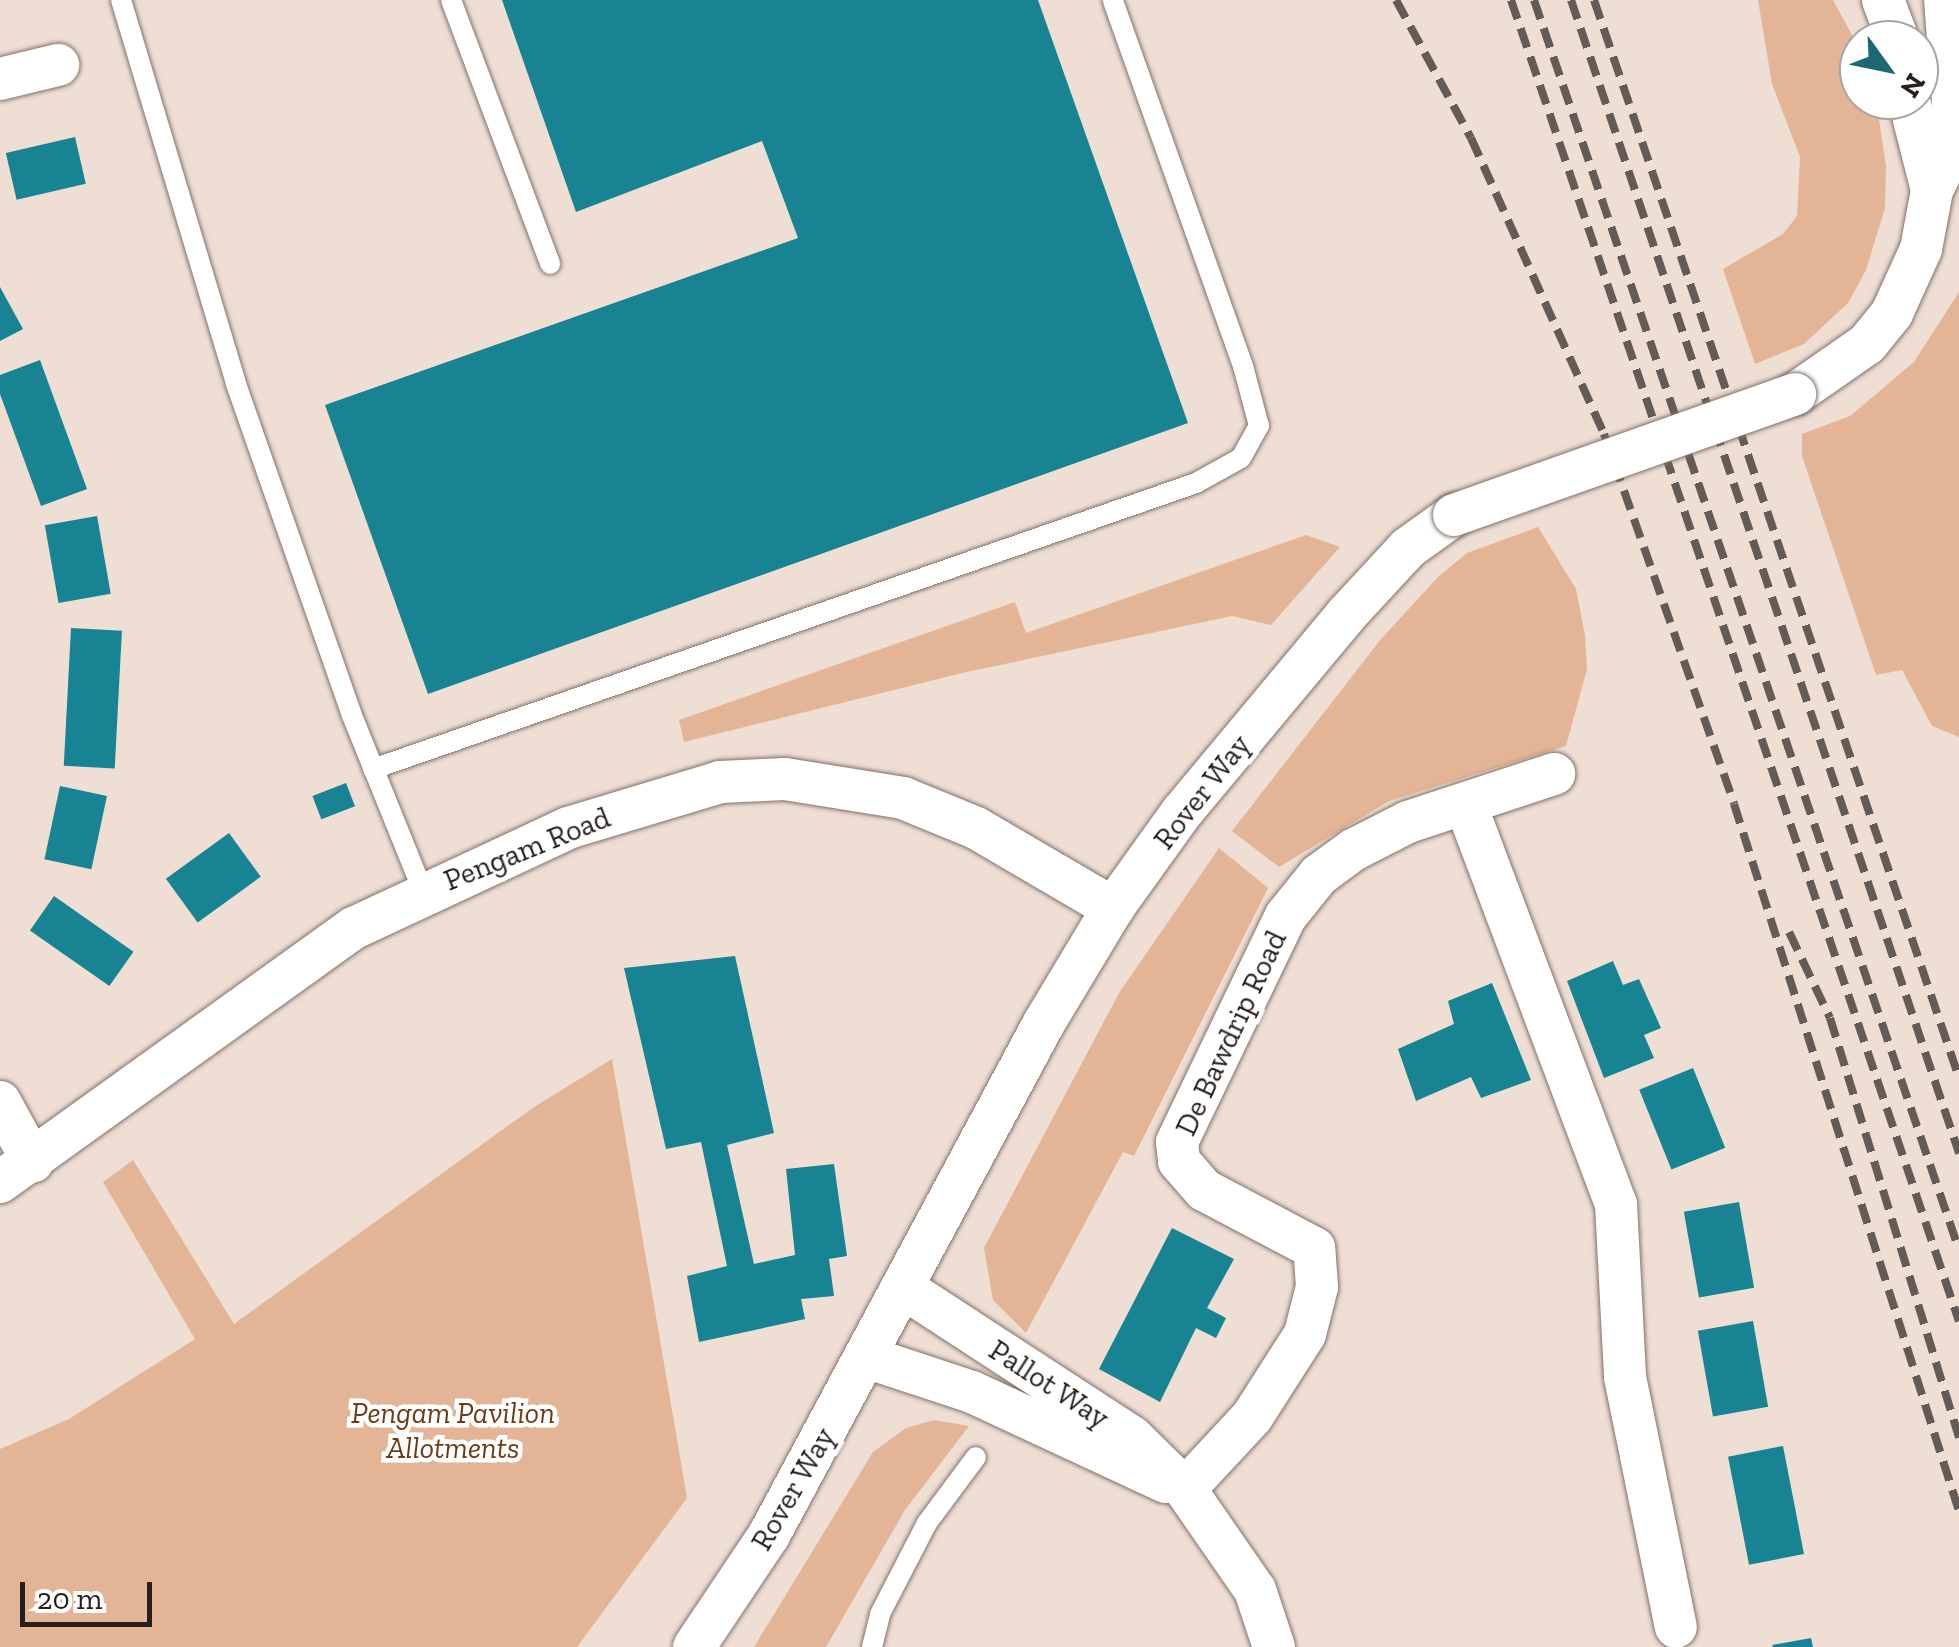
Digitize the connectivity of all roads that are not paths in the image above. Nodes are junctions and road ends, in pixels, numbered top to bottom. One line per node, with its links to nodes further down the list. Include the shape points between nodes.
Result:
1 (121, 0): 10 (lane, via 236,384)
2 (451, 0): 9 (lane)
3 (1113, 0): 10 (lane, via 1243,366 1259,426 1241,458 1196,483)
4 (1945, 0): 8 (street, Rover Way, via 1956,142)
5 (58, 65): 6 (street)
6 (0, 79)
7 (1914, 120): 8 (street, Rover Way)
8 (1932, 190): 14 (street, Rover Way, bridge, via 1922,248 1892,312 1846,362 1795,394 1454,515 1408,548 1182,812)
9 (550, 264)
10 (373, 769): 13 (lane)
11 (1554, 774): 12 (street, De Bawdrip Road)
12 (1467, 808): 20 (street, De Bawdrip Road, via 1408,822 1353,850 1296,900 1184,1119 1177,1142 1190,1178 1314,1248 1316,1287 1306,1334 1262,1400); 21 (street, via 1616,1204 1625,1377)
13 (423, 891): 14 (street, Pengam Road, via 641,804 720,782 784,779 903,798 976,828); 16 (street, Pengam Road, via 275,980)
14 (1113, 908): 17 (street, Rover Way, via 1044,1023)
15 (0, 1102): 16 (street)
16 (16, 1172)
17 (905, 1289): 18 (street, Rover Way); 20 (street, Pallot Way, via 1132,1437)
18 (868, 1358): 20 (street, Pallot Way, via 972,1392); 22 (street, Rover Way, via 769,1535)
19 (976, 1457): 23 (lane, via 927,1523 880,1614)
20 (1185, 1490): 24 (street, Pallot Way, via 1255,1590)
21 (1676, 1627)
22 (694, 1647)
23 (872, 1647)
24 (1274, 1647)

